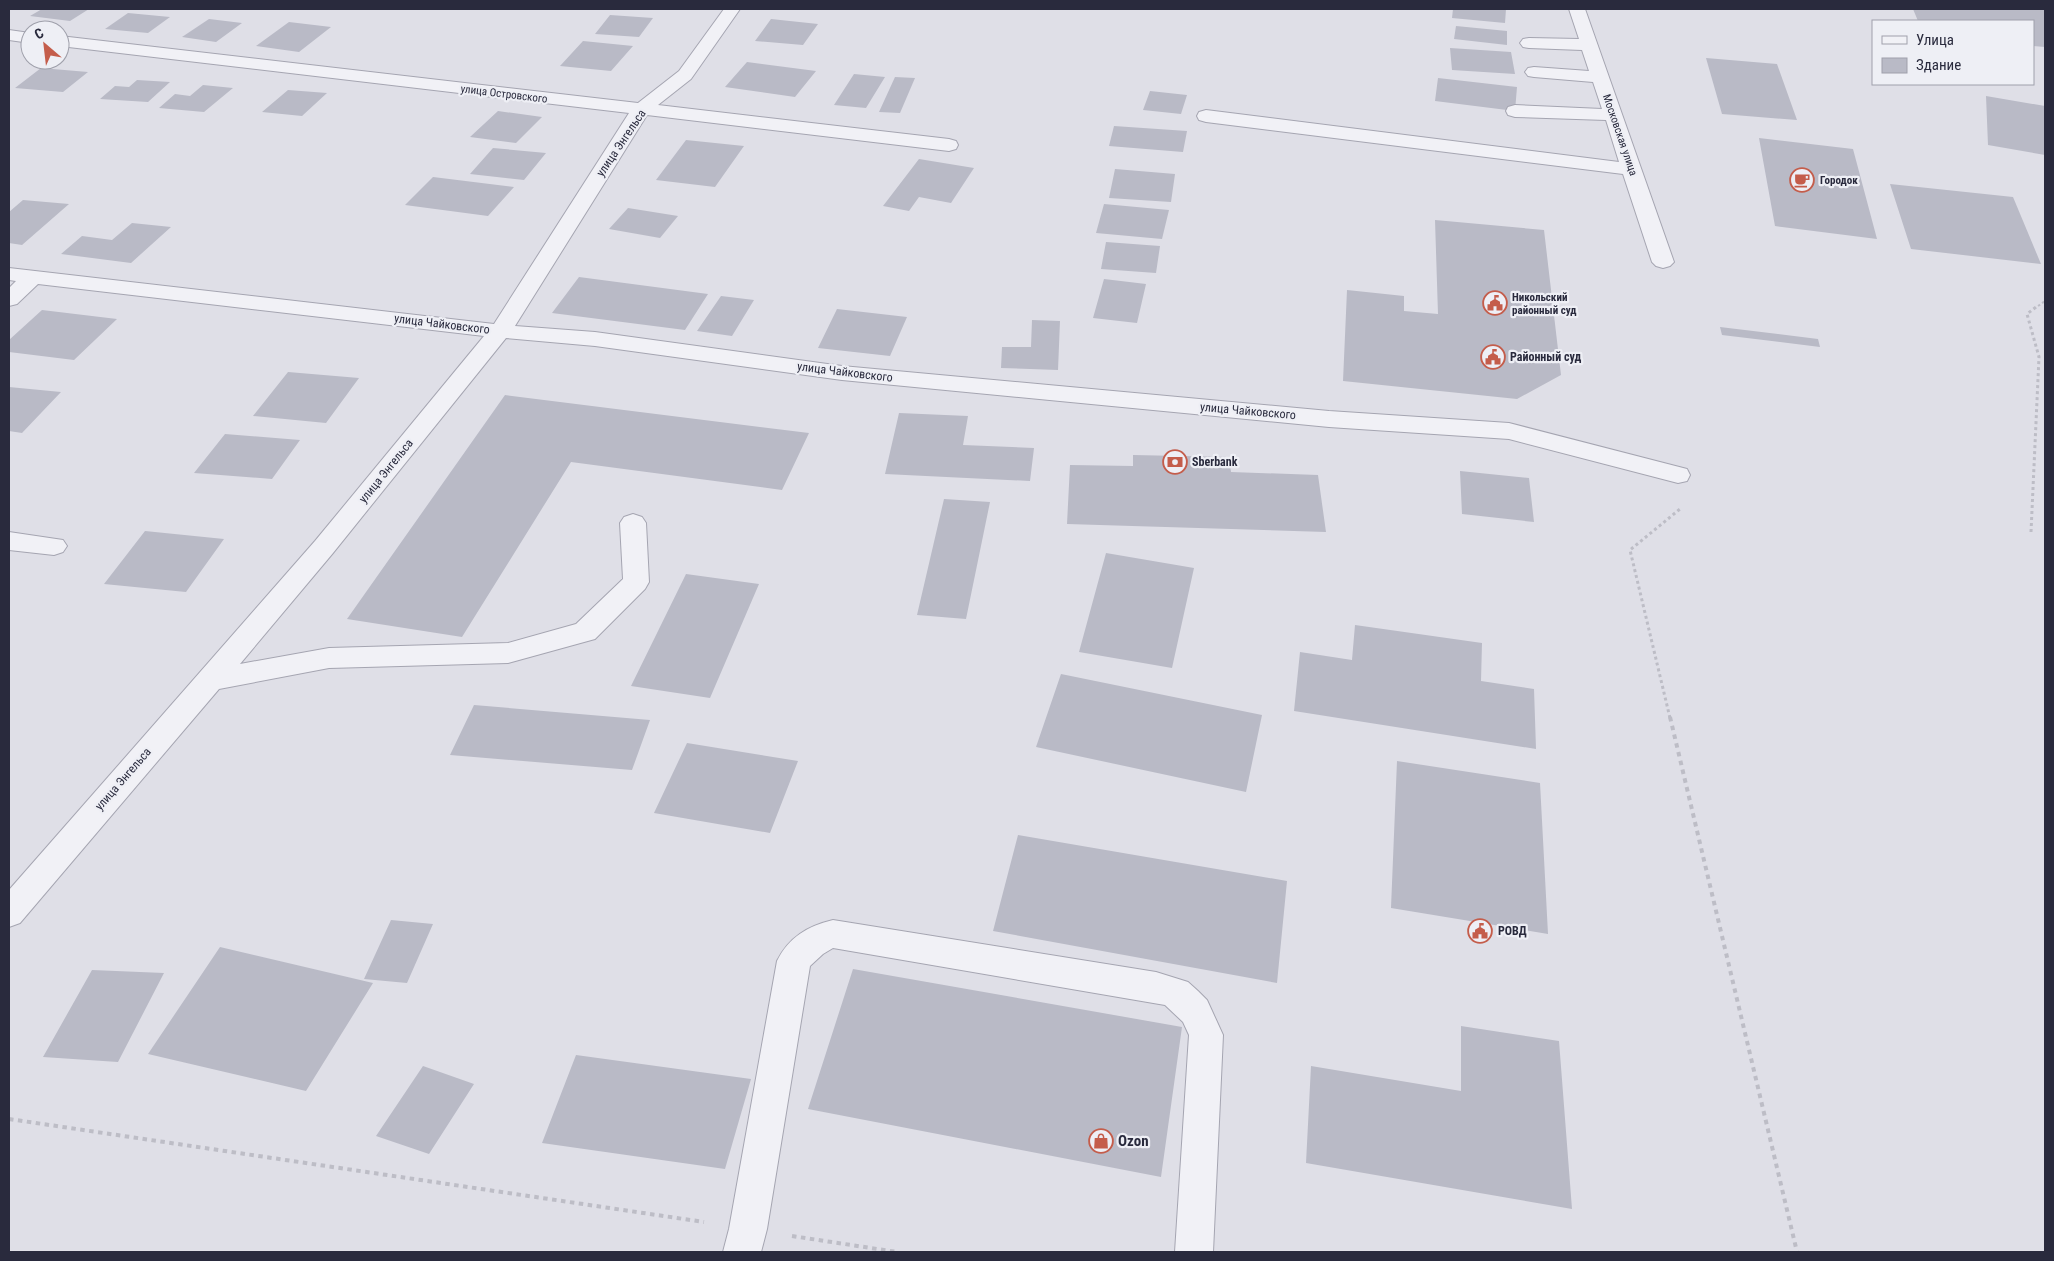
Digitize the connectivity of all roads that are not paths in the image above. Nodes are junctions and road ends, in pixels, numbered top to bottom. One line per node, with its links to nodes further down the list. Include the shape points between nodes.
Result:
1 (732, 9): 8 (street, улица Энгельса, via 684,75)
2 (1576, 9): 5 (street, Московская улица)
3 (70, 42): 8 (street, улица Островского)
4 (1529, 44): 5 (street)
5 (1589, 45): 7 (street, Московская улица)
6 (1534, 72): 7 (street)
7 (1600, 77): 10 (street, Московская улица)
8 (640, 110): 12 (street, улица Островского); 18 (street, улица Энгельса)
9 (1515, 110): 10 (street)
10 (1613, 115): 13 (street, Московская улица)
11 (1206, 116): 13 (street)
12 (949, 146)
13 (1631, 168): 14 (street, Московская улица)
14 (1663, 262)
15 (9, 274): 16 (street, улица Чайковского)
16 (34, 276): 17 (street); 18 (street, улица Чайковского)
17 (9, 299)
18 (500, 331): 19 (street, улица Чайковского, via 595,339 852,374 1329,419 1509,431); 23 (street, улица Энгельса, via 324,547)
19 (1678, 475)
20 (633, 523): 23 (street, via 636,582 585,632 508,653 329,658)
21 (9, 541): 22 (street)
22 (54, 546)
23 (208, 680): 24 (street, улица Энгельса)
24 (9, 913)
25 (745, 1240): 26 (street, via 794,961 809,943 833,934 1156,987 1176,993 1195,1012 1206,1035)
26 (1194, 1252)

